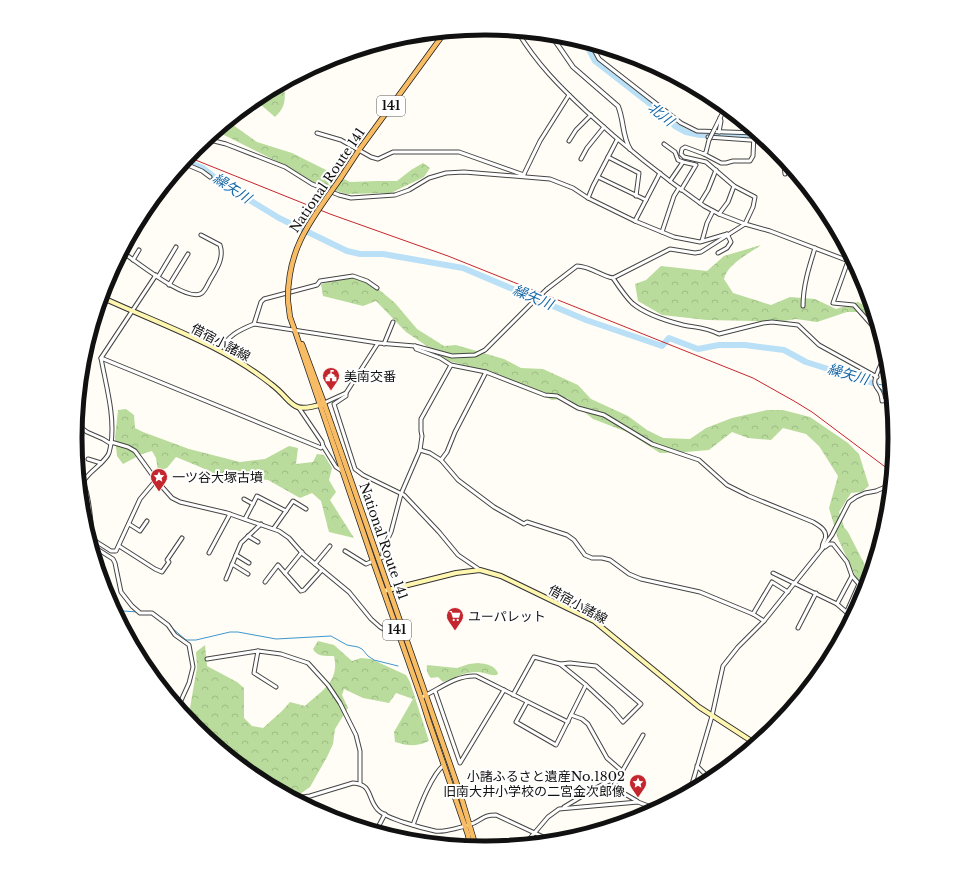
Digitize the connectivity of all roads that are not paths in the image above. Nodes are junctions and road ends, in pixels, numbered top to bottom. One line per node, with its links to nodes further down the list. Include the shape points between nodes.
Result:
1 (441, 37): 20 (highway, National Route 141 / 141)
2 (520, 37): 5 (street, via 528,50)
3 (556, 41): 19 (street, via 573,67 618,106)
4 (594, 50): 10 (street, via 599,59 682,123 696,131)
5 (569, 95): 7 (street); 30 (street, via 540,141)
6 (723, 113): 8 (street)
7 (590, 115): 9 (street); 17 (street)
8 (720, 118): 10 (street); 13 (street, bridge)
9 (604, 128): 14 (street); 22 (street)
10 (719, 132): 12 (street)
11 (317, 133): 20 (street, via 341,140)
12 (748, 133)
13 (709, 139): 15 (street); 21 (street)
14 (617, 140): 19 (street); 23 (street)
15 (754, 140): 21 (street, via 753,156 750,161 733,161 726,164)
16 (213, 141): 30 (street, via 285,167 312,184 351,198 395,195 429,178 446,173)
17 (569, 141)
18 (664, 144): 24 (street)
19 (630, 149): 28 (street)
20 (359, 150): 30 (street, via 378,159 393,152 459,152); 67 (highway, National Route 141 / 141, bridge, via 306,229 295,250 289,278 288,301)
21 (704, 154): 27 (street, via 685,147 681,154 706,162)
22 (581, 158)
23 (608, 158): 31 (street); 36 (street, via 639,173)
24 (683, 162): 33 (street); 35 (street, via 696,165)
25 (189, 165): 32 (street, via 202,170)
26 (784, 168): 29 (street)
27 (716, 170): 34 (street); 39 (street)
28 (660, 173): 33 (street); 38 (street)
29 (785, 174)
30 (523, 176): 37 (street, via 559,182)
31 (598, 177): 36 (street); 37 (street)
32 (210, 178)
33 (670, 181): 35 (street)
34 (734, 186): 41 (street, via 728,202); 43 (street, via 755,197)
35 (680, 189): 39 (street); 44 (street, via 674,196)
36 (636, 196): 38 (street)
37 (588, 198): 42 (street)
38 (646, 200): 42 (street)
39 (700, 203): 40 (street)
40 (713, 210): 41 (street); 47 (street)
41 (719, 214): 43 (street)
42 (635, 221): 44 (street)
43 (745, 224): 45 (street); 49 (street)
44 (662, 232): 47 (street, via 674,237)
45 (727, 234): 47 (street); 51 (street, via 731,242 728,248); 58 (street, via 701,252 670,249)
46 (200, 235): 59 (street, via 220,246 222,252 222,258 202,293 191,295)
47 (702, 241)
48 (176, 247): 57 (street)
49 (815, 248): 55 (street); 62 (street, via 807,272)
50 (139, 250): 54 (street)
51 (718, 253)
52 (188, 254): 59 (street)
53 (126, 255): 54 (street)
54 (133, 260): 57 (street)
55 (846, 260)
56 (847, 263): 66 (street, via 833,303 854,305)
57 (157, 276): 59 (street); 63 (street)
58 (613, 278): 70 (street, bridge, via 578,266 547,289 485,350 475,356 452,356); 76 (street, via 627,297 647,312 719,334 763,322 798,325 819,345)
59 (169, 285)
60 (377, 288): 65 (street, via 353,276 320,281 317,285 264,299)
61 (107, 300): 63 (main road, 借宿小諸線)
62 (803, 306)
63 (132, 311): 71 (main road, 借宿小諸線); 72 (street)
64 (393, 322): 69 (street)
65 (254, 324): 67 (street); 71 (street, via 231,335)
66 (871, 325)
67 (296, 333): 68 (street); 79 (highway, National Route 141 / 141, via 302,342)
68 (378, 343): 69 (street); 77 (street)
69 (384, 344): 70 (street)
70 (415, 346): 73 (street, via 416,349)
71 (220, 350): 80 (main road, 借宿小諸線, via 258,373)
72 (101, 358): 82 (street, via 113,420); 83 (street, via 278,431 321,448)
73 (451, 365): 75 (street); 84 (street, via 421,419)
74 (881, 365): 76 (street)
75 (486, 372): 86 (street); 112 (street, via 545,395 556,396 578,408 604,415 652,444 699,460 727,485 822,528 826,537)
76 (877, 377): 78 (street, via 874,381 875,386 881,392 882,401)
77 (346, 393): 79 (street); 94 (street, via 346,396 334,404 352,465 364,475)
78 (886, 400)
79 (322, 404): 80 (main road, via 305,409); 88 (highway, National Route 141 / 141); 118 (highway, National Route 141 / 141)
80 (299, 408): 83 (street)
81 (82, 429): 82 (street)
82 (111, 443): 87 (street, via 109,454); 91 (street, via 135,451)
83 (323, 446): 88 (street, via 336,467)
84 (420, 450): 86 (street); 94 (street)
85 (88, 459): 87 (street)
86 (441, 460): 137 (street, via 458,480 494,507 524,524 527,522 566,535 574,540 585,555 610,560 629,574 641,579 700,592)
87 (101, 463): 89 (street)
88 (342, 471): 119 (highway, National Route 141 / 141)
89 (86, 477): 90 (street)
90 (84, 480)
91 (156, 480): 99 (street, via 172,498 180,502); 103 (street, via 140,499)
92 (885, 487): 112 (street, via 865,492 849,502)
93 (85, 490): 100 (street)
94 (401, 494): 118 (street, via 391,532 383,549 383,557); 124 (street, via 458,555)
95 (244, 499): 96 (street)
96 (253, 504): 98 (street, via 257,496); 101 (street)
97 (306, 509): 98 (street, via 292,501)
98 (286, 511): 105 (street)
99 (230, 514): 101 (street); 116 (street)
100 (90, 516)
101 (245, 519): 104 (street)
102 (147, 521): 103 (street, via 140,531)
103 (129, 524): 110 (street)
104 (261, 524): 105 (street); 106 (street)
105 (274, 528): 115 (street)
106 (248, 536): 109 (street); 117 (street, via 241,543)
107 (182, 538): 110 (street, via 162,572)
108 (96, 541): 110 (street, via 111,551 116,551)
109 (258, 542)
110 (119, 546)
111 (330, 546): 122 (street)
112 (822, 549): 128 (street, via 833,544 847,562); 131 (street)
113 (98, 550): 150 (street, via 113,559 121,592 132,606 140,613 152,613 175,635 190,645 193,667)
114 (345, 551): 119 (street, via 366,564)
115 (302, 552): 122 (street); 127 (street)
116 (209, 553)
117 (236, 555): 120 (street); 121 (street)
118 (378, 559): 132 (highway, National Route 141 / 141)
119 (373, 561): 132 (highway, National Route 141 / 141)
120 (249, 563)
121 (232, 564): 126 (street); 129 (street)
122 (315, 564): 123 (street)
123 (322, 570): 127 (street, via 301,591); 140 (street, via 349,592 380,627 392,633)
124 (480, 570): 132 (main road, 借宿小諸線, via 456,573); 153 (main road, 借宿小諸線, via 501,576 594,621)
125 (773, 573): 131 (street)
126 (248, 574)
127 (285, 574): 130 (street, via 278,565)
128 (852, 576): 135 (street); 136 (street, via 859,584)
129 (226, 579)
130 (265, 582)
131 (794, 584): 133 (street); 134 (street)
132 (386, 590): 140 (highway, National Route 141 / 141); 149 (highway, National Route 141 / 141)
133 (788, 592): 137 (street, via 772,582); 138 (street)
134 (816, 593): 135 (street); 139 (street)
135 (837, 604): 136 (street)
136 (847, 611)
137 (753, 614): 138 (street)
138 (764, 621): 153 (street, via 738,646 723,666)
139 (798, 628)
140 (398, 632): 149 (highway, National Route 141 / 141)
141 (258, 651): 142 (street); 145 (street, via 254,673); 163 (street, via 281,654 308,663 328,685 356,735 360,751)
142 (207, 659)
143 (560, 664): 144 (street); 144 (street, via 596,666 641,704 623,722); 148 (street, via 534,657)
144 (586, 685): 152 (street)
145 (276, 687)
146 (504, 690): 147 (street, via 476,676 469,676 451,681); 147 (street, via 460,763); 148 (street)
147 (435, 691): 149 (street)
148 (513, 695): 151 (street)
149 (424, 696): 157 (highway, National Route 141 / 141); 169 (highway, National Route 141 / 141)
150 (180, 702)
151 (527, 702): 154 (street); 154 (street, via 516,722 556,745)
152 (571, 715): 154 (street); 159 (street, via 588,724 606,758)
153 (712, 716): 156 (main road, 借宿小諸線); 158 (street)
154 (568, 722)
155 (643, 734): 159 (street)
156 (751, 741)
157 (444, 765): 170 (street, via 439,768 424,797); 172 (highway, National Route 141 / 141)
158 (697, 766): 160 (street); 162 (street)
159 (622, 771): 161 (street)
160 (706, 775)
161 (619, 776): 165 (street, via 613,787); 167 (street)
162 (692, 783)
163 (360, 784): 164 (street, via 353,783); 168 (street, via 366,787 378,810)
164 (303, 797)
165 (638, 802): 166 (street); 167 (street)
166 (648, 806)
167 (563, 808): 173 (street, via 548,817)
168 (385, 814): 170 (street); 171 (street)
169 (470, 824): 172 (street); 173 (street, via 487,815 496,814); 177 (highway, National Route 141 / 141)
170 (413, 825): 172 (street, via 444,832)
171 (378, 826)
172 (464, 826): 176 (highway, National Route 141 / 141)
173 (535, 833): 174 (street); 175 (street)
174 (543, 837)
175 (530, 839)
176 (468, 840)
177 (474, 841)

